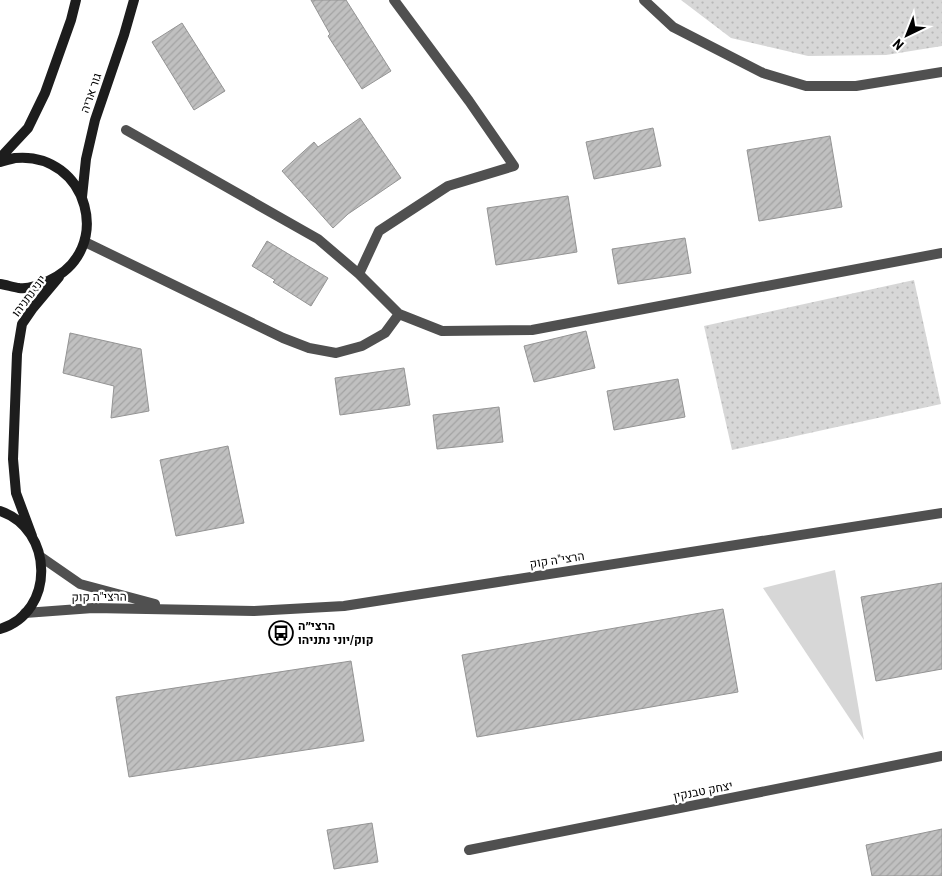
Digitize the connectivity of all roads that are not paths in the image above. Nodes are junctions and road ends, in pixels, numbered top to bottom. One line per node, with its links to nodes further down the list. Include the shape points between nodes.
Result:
1 (76, 0): 7 (main road, via 45,93 28,128)
2 (134, 0): 9 (main road, גור אריה, via 95,120 86,158)
3 (394, 0): 12 (street, via 514,166 448,186 379,231)
4 (644, 0): 5 (street, via 673,27 763,73 806,86 856,86)
5 (942, 72)
6 (126, 130): 12 (street, via 318,238)
7 (0, 158)
8 (0, 162): 9 (main road, via 14,158 34,159 54,166 71,179)
9 (82, 197): 10 (main road, via 86,211)
10 (85, 242): 13 (main road, יוני נתניהו, via 75,262); 15 (street, via 309,348 336,353 362,346 385,333)
11 (942, 253): 15 (street, via 532,330 442,331)
12 (359, 274): 15 (street)
13 (58, 277): 14 (main road, via 40,285 19,288); 18 (main road, יוני נתניהו, via 22,324 17,354 13,459 16,493)
14 (0, 284)
15 (399, 314)
16 (0, 511): 18 (main road, via 21,523)
17 (942, 513): 20 (street, הרצי"ה קוק, via 344,606)
18 (32, 536): 19 (main road, יוני נתניהו)
19 (41, 557): 20 (street, הרצי"ה קוק, via 80,584); 21 (main road, via 40,587)
20 (173, 609): 21 (street, הרצי"ה קוק, via 93,608)
21 (25, 613): 22 (main road)
22 (1, 629)
23 (942, 756): 24 (street, יצחק טבנקין)
24 (469, 850)

